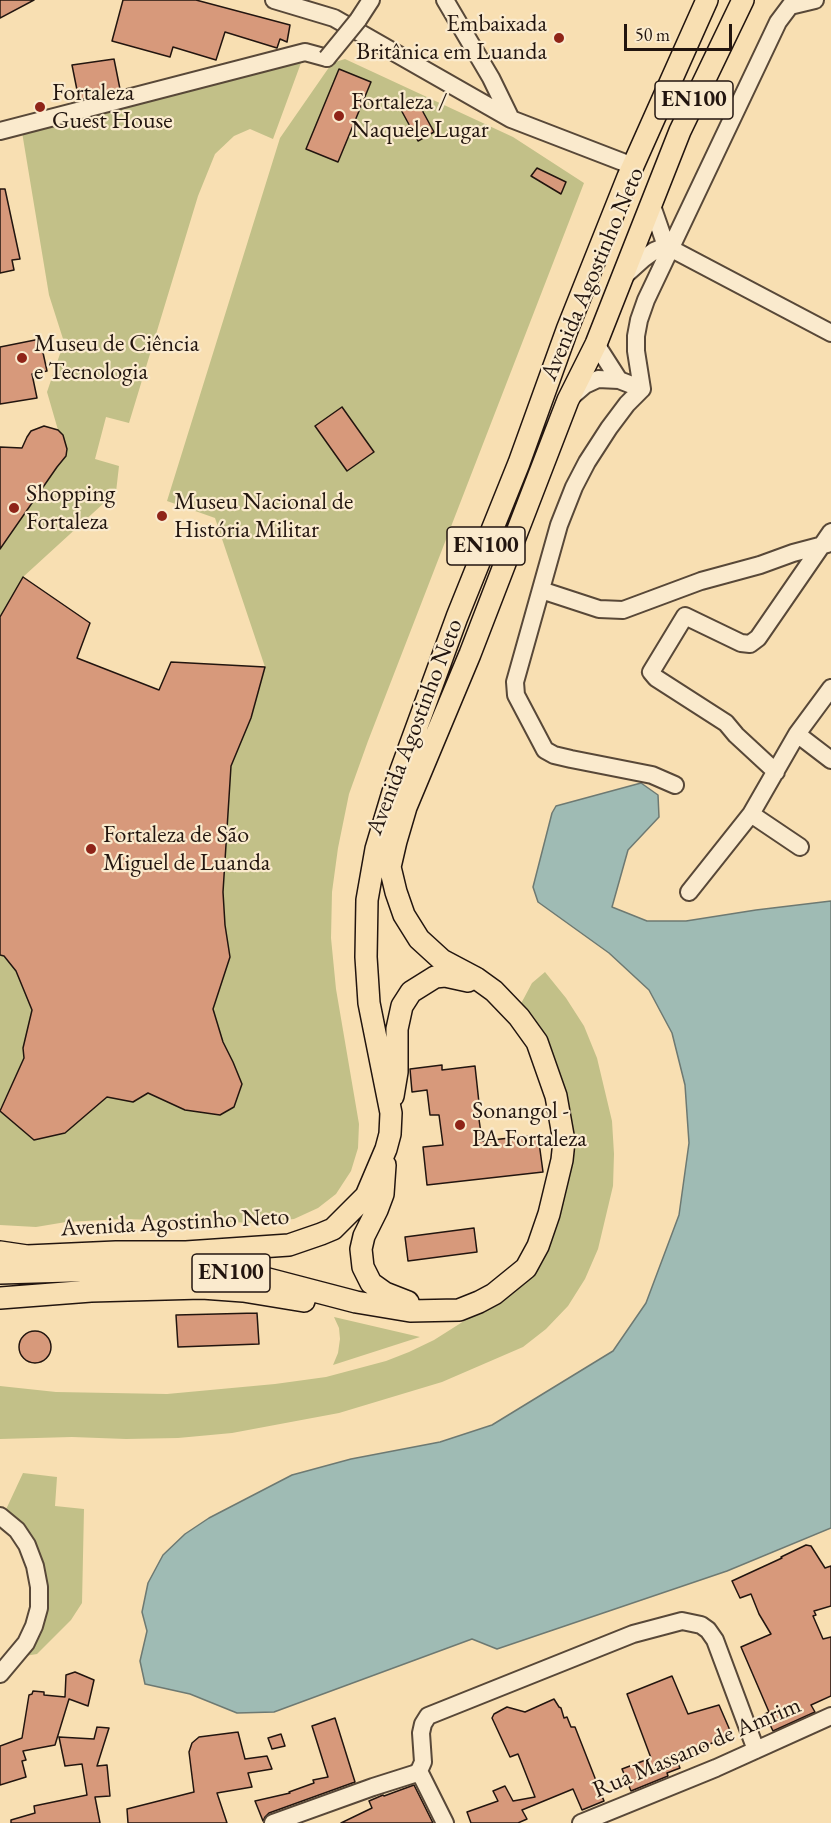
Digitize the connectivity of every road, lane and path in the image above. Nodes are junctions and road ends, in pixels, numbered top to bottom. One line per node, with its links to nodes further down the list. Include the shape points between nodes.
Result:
1 (274, 0): 7 (street, via 344,23)
2 (371, 0): 8 (street, bridge, via 327,58 305,52)
3 (445, 0): 7 (street)
4 (707, 0): 9 (main road, Avenida Agostinho Neto / EN100)
5 (742, 0): 10 (main road, Avenida Agostinho Neto / EN100)
6 (815, 0): 11 (street, via 790,6 778,22)
7 (511, 119): 9 (street)
8 (0, 131)
9 (633, 166): 31 (main road, Avenida Agostinho Neto / EN100, via 457,617 376,849 367,900 366,965 371,1014)
10 (651, 203): 11 (street); 12 (main road, Avenida Agostinho Neto / EN100)
11 (668, 248): 12 (street, via 654,251); 13 (street); 16 (street, via 639,320 636,351)
12 (621, 280): 14 (main road, Avenida Agostinho Neto / EN100)
13 (831, 333)
14 (596, 344): 15 (street); 17 (main road, Avenida Agostinho Neto / EN100)
15 (619, 380): 16 (street); 17 (street, via 598,379)
16 (642, 389): 19 (street, via 609,428 578,479)
17 (568, 400): 30 (main road, Avenida Agostinho Neto / EN100, via 406,807 390,867 404,915 419,939 442,960)
18 (828, 540): 20 (street); 21 (street, via 750,644)
19 (541, 590): 20 (street, via 599,609 623,610); 26 (street, via 515,682 516,695 545,750 652,775)
20 (674, 591): 21 (street)
21 (685, 616): 25 (street, via 651,672 726,723)
22 (831, 688): 23 (street)
23 (797, 734): 24 (street); 25 (street)
24 (831, 760)
25 (776, 772): 27 (street)
26 (675, 785)
27 (751, 814): 28 (street); 29 (street)
28 (800, 848)
29 (689, 892)
30 (494, 991): 31 (main road, via 442,976 411,992 402,1006 397,1029 397,1072); 38 (main road, Avenida Agostinho Neto / EN100, via 537,1042 556,1096 564,1141 562,1160 545,1228 526,1268 494,1294)
31 (391, 1113): 32 (main road, Avenida Agostinho Neto / EN100)
32 (386, 1149): 34 (main road, Avenida Agostinho Neto / EN100, via 366,1196 357,1206 333,1229 300,1242 196,1251); 38 (main road, via 383,1194 364,1236 363,1267 371,1283 395,1298)
33 (0, 1252): 34 (main road, Avenida Agostinho Neto / EN100)
34 (27, 1256): 35 (main road)
35 (0, 1257)
36 (0, 1273): 38 (main road, Avenida Agostinho Neto / EN100, via 213,1270 410,1311)
37 (0, 1298): 38 (main road, via 202,1288 408,1317 435,1317)
38 (459, 1310)
39 (0, 1516): 40 (street, via 27,1545 39,1587 34,1626 26,1643)
40 (7, 1661): 41 (street)
41 (0, 1674)
42 (831, 1716): 43 (street, Rua Massano de Amrim)
43 (756, 1750): 44 (street, via 715,1640 701,1625 682,1621 633,1634 428,1716 421,1733 423,1762); 47 (street, Rua Massano de Amrim)
44 (419, 1771): 45 (street); 46 (street)
45 (273, 1823)
46 (445, 1823)
47 (581, 1823)

